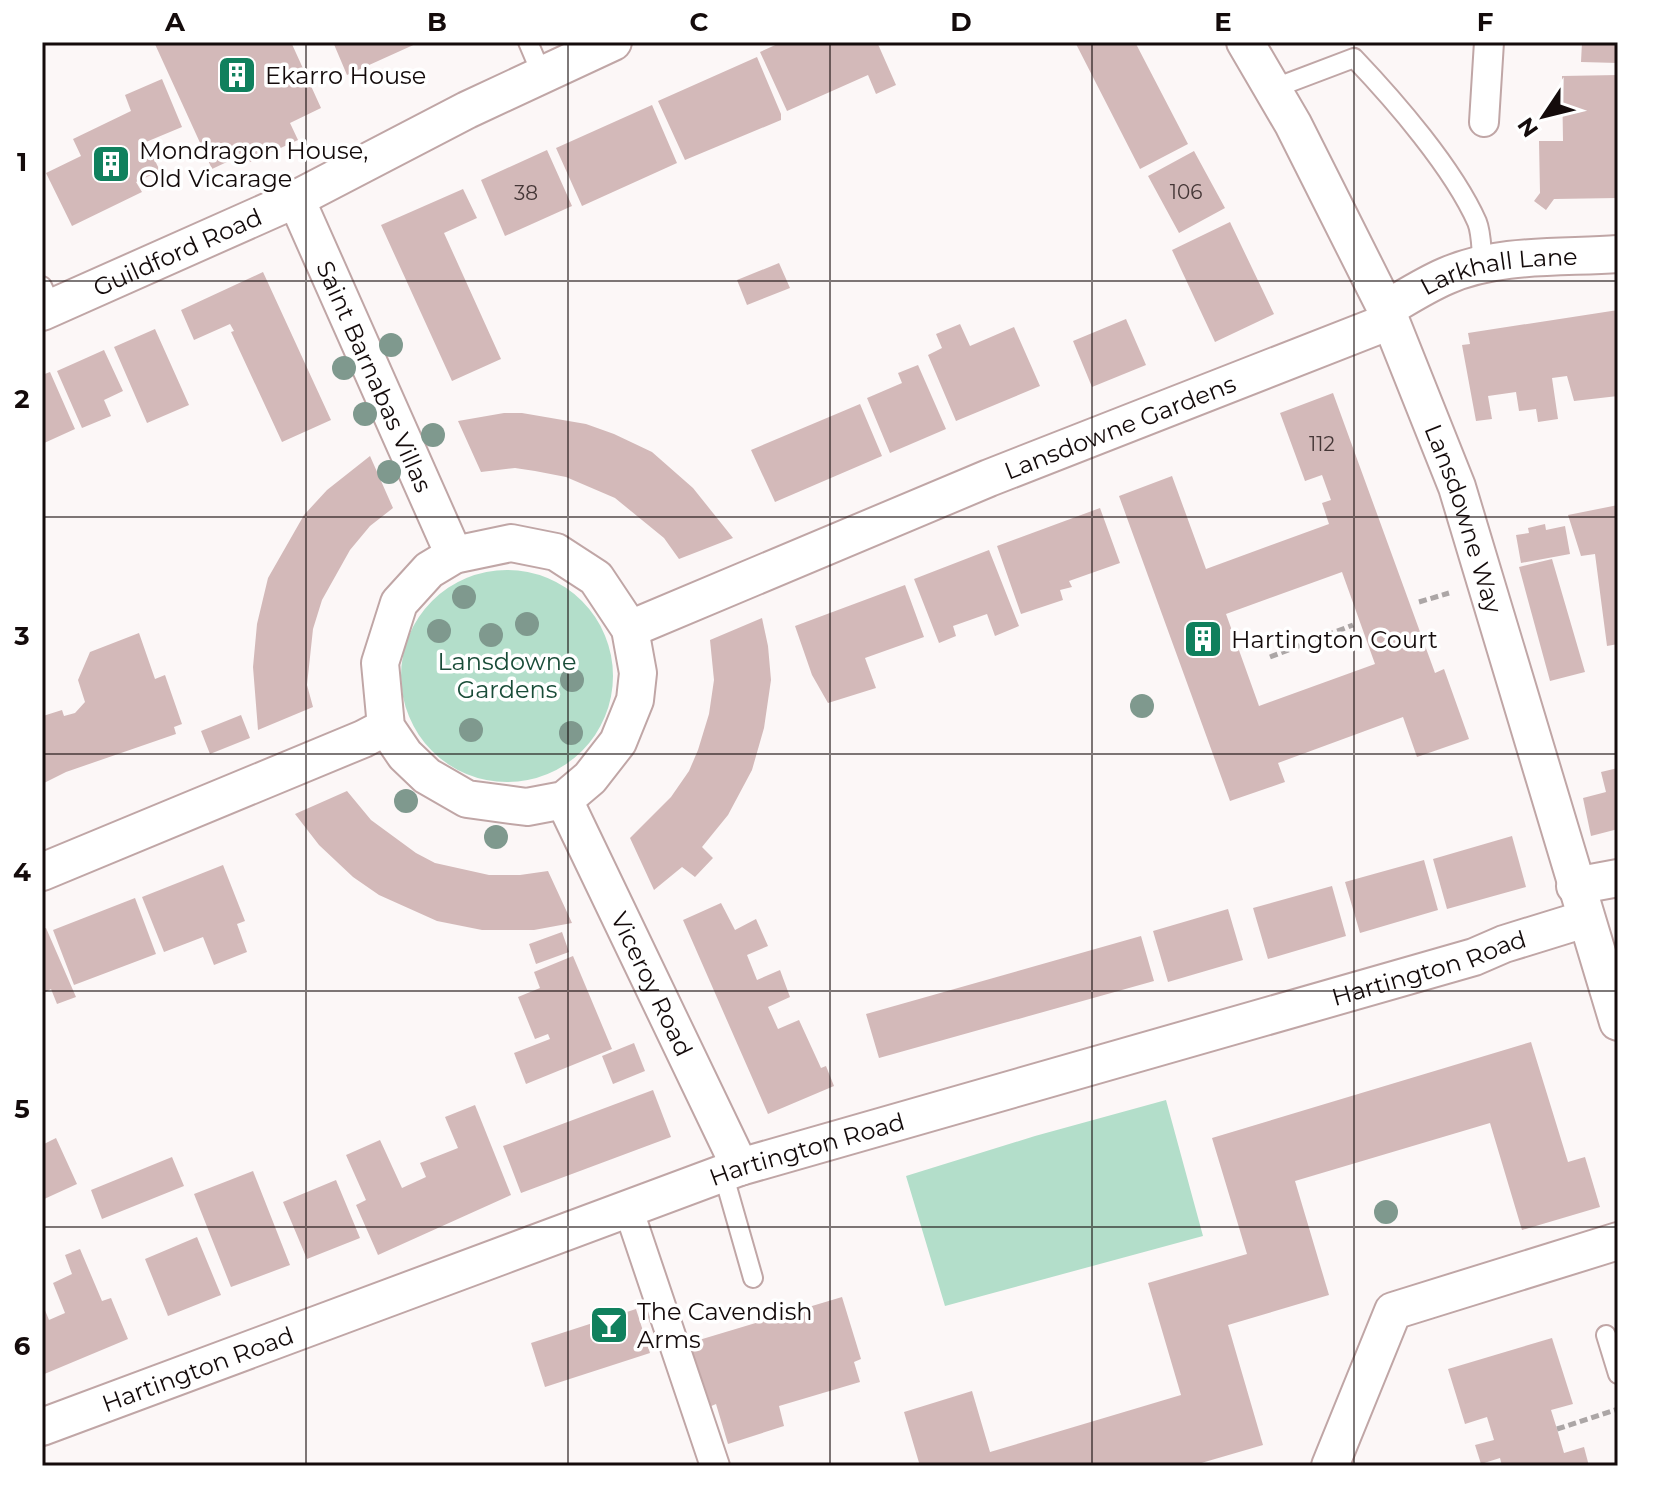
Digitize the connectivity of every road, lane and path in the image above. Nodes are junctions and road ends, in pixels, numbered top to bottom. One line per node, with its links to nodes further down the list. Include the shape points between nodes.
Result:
1 (528, 42): 5 (lane)
2 (1245, 42): 6 (street, Lansdowne Way)
3 (1489, 42): 7 (street)
4 (610, 43): 5 (street, Guildford Road)
5 (542, 75): 8 (street, Guildford Road)
6 (1272, 89): 10 (lane, via 1354,58 1392,98 1451,179 1479,225); 12 (street, Lansdowne Way)
7 (1484, 122)
8 (296, 199): 11 (street, Guildford Road); 13 (street, Saint Barnabas Villas)
9 (1618, 254): 10 (street, Larkhall Lane)
10 (1483, 265): 12 (street, Larkhall Lane, via 1447,275)
11 (45, 302)
12 (1388, 315): 17 (street, Lansdowne Gardens, via 1306,354 974,484); 23 (street, Lansdowne Way, via 1457,487)
13 (454, 555): 17 (street, via 511,543 556,552 596,578); 19 (street, via 429,570 399,603 380,663)
14 (1450, 592): 15 (path)
15 (1419, 602)
16 (1353, 625): 18 (path)
17 (630, 629): 20 (street, via 638,673 635,700 618,742 590,778)
18 (1270, 657)
19 (386, 727): 20 (street, via 427,776 467,799 527,807); 21 (street)
20 (564, 800): 25 (street, Viceroy Road)
21 (42, 872)
22 (1618, 878): 23 (street, Hartington Road)
23 (1580, 902): 24 (street, Lansdowne Way); 25 (street, Hartington Road, via 1474,957)
24 (1618, 1022)
25 (732, 1170): 26 (street, Hartington Road); 28 (lane)
26 (628, 1208): 32 (street, Hartington Road); 34 (street)
27 (1618, 1241): 35 (street, via 1393,1311)
28 (753, 1278)
29 (1606, 1335): 30 (lane)
30 (1618, 1374)
31 (1618, 1409): 33 (path)
32 (42, 1427)
33 (1557, 1429)
34 (715, 1466)
35 (1330, 1466)

